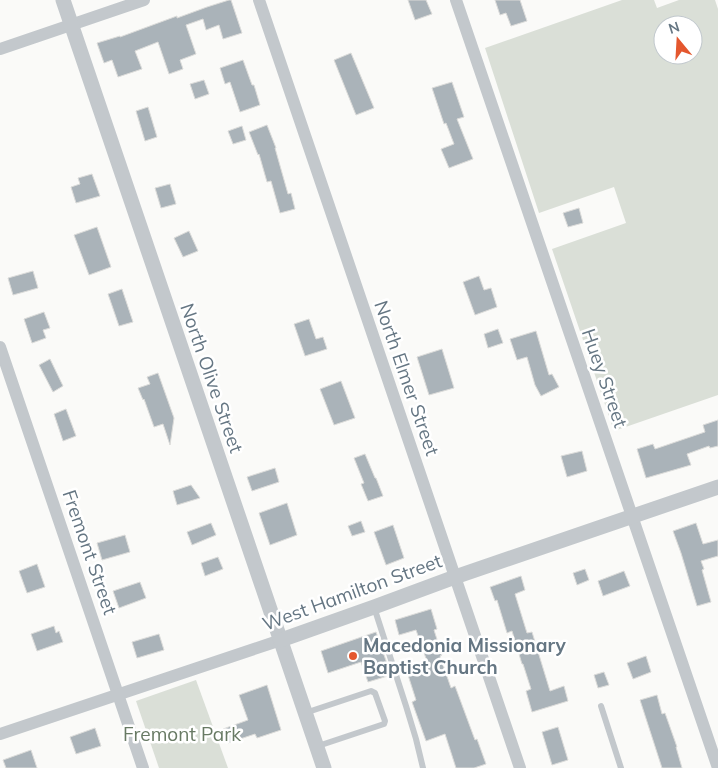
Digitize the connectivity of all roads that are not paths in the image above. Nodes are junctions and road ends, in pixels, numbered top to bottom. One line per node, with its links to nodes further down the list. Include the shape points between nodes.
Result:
1 (63, 0): 5 (street, North Olive Street)
2 (144, 0): 5 (street)
3 (259, 0): 10 (street, North Elmer Street)
4 (456, 0): 9 (street, Huey Street)
5 (72, 24): 6 (street); 12 (street, North Olive Street)
6 (0, 49)
7 (0, 348): 13 (street, Fremont Street)
8 (718, 488): 9 (street, West Hamilton Street)
9 (632, 516): 10 (street, West Hamilton Street); 23 (street, Huey Street)
10 (454, 577): 11 (street, West Hamilton Street); 21 (street, North Elmer Street)
11 (374, 607): 12 (street, West Hamilton Street); 20 (lane)
12 (281, 640): 13 (street, West Hamilton Street); 15 (street, North Olive Street)
13 (118, 694): 16 (street, West Hamilton Street); 18 (street, Fremont Street)
14 (601, 706): 22 (lane)
15 (305, 713): 17 (street, North Olive Street); 17 (lane, via 375,692 384,724)
16 (0, 734)
17 (317, 747): 19 (street, North Olive Street)
18 (144, 768)
19 (324, 768)
20 (423, 768)
21 (520, 768)
22 (622, 768)
23 (718, 768)

